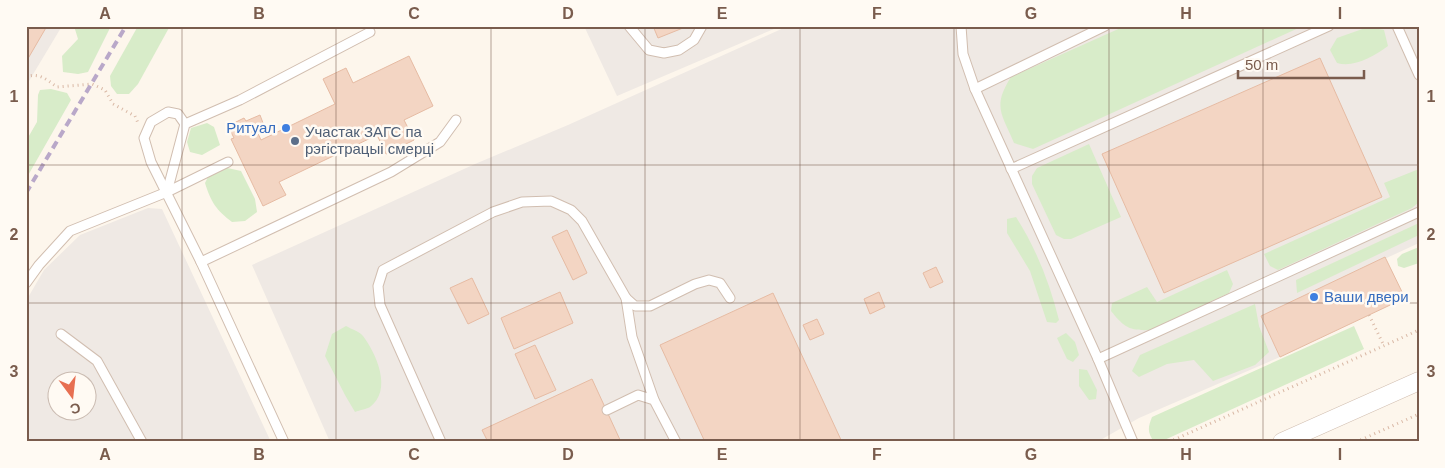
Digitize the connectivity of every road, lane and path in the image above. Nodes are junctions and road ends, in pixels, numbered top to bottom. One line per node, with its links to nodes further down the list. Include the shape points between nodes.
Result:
1 (629, 26): 2 (lane, via 649,50 664,53 679,50 694,40)
2 (702, 26)
3 (961, 26): 10 (lane, via 963,54)
4 (1105, 26): 10 (lane)
5 (1329, 26): 15 (lane)
6 (1398, 26): 8 (lane)
7 (370, 32): 12 (lane, via 240,100)
8 (1419, 75)
9 (26, 77): 13 (path, via 41,76 57,87 92,84 105,90 113,104 135,116)
10 (975, 89): 15 (lane)
11 (456, 120): 18 (lane, via 440,142 391,172)
12 (185, 124): 13 (lane, via 178,114 168,112 151,122); 16 (lane)
13 (144, 138): 16 (lane, via 151,162)
14 (228, 162): 16 (lane)
15 (1011, 169): 26 (lane)
16 (167, 192): 18 (lane); 19 (lane, via 70,231)
17 (1419, 212): 26 (lane)
18 (201, 262): 32 (lane)
19 (26, 283)
20 (626, 298): 21 (lane, via 635,306 650,306 709,280 720,283); 28 (lane, via 632,336); 33 (lane, via 582,221 571,210 551,201 522,202 493,212 383,270 378,286 380,305)
21 (730, 298)
22 (1369, 315): 25 (path)
23 (1419, 330): 25 (path)
24 (60, 334): 31 (lane, via 97,361)
25 (1384, 346): 36 (path)
26 (1098, 360): 35 (lane)
27 (1419, 381): 37 (street)
28 (654, 400): 29 (lane, via 638,395); 34 (lane)
29 (607, 410)
30 (1419, 414): 38 (path)
31 (142, 442)
32 (284, 442)
33 (441, 442)
34 (676, 442)
35 (1133, 442)
36 (1169, 442)
37 (1282, 442)
38 (1356, 442)

